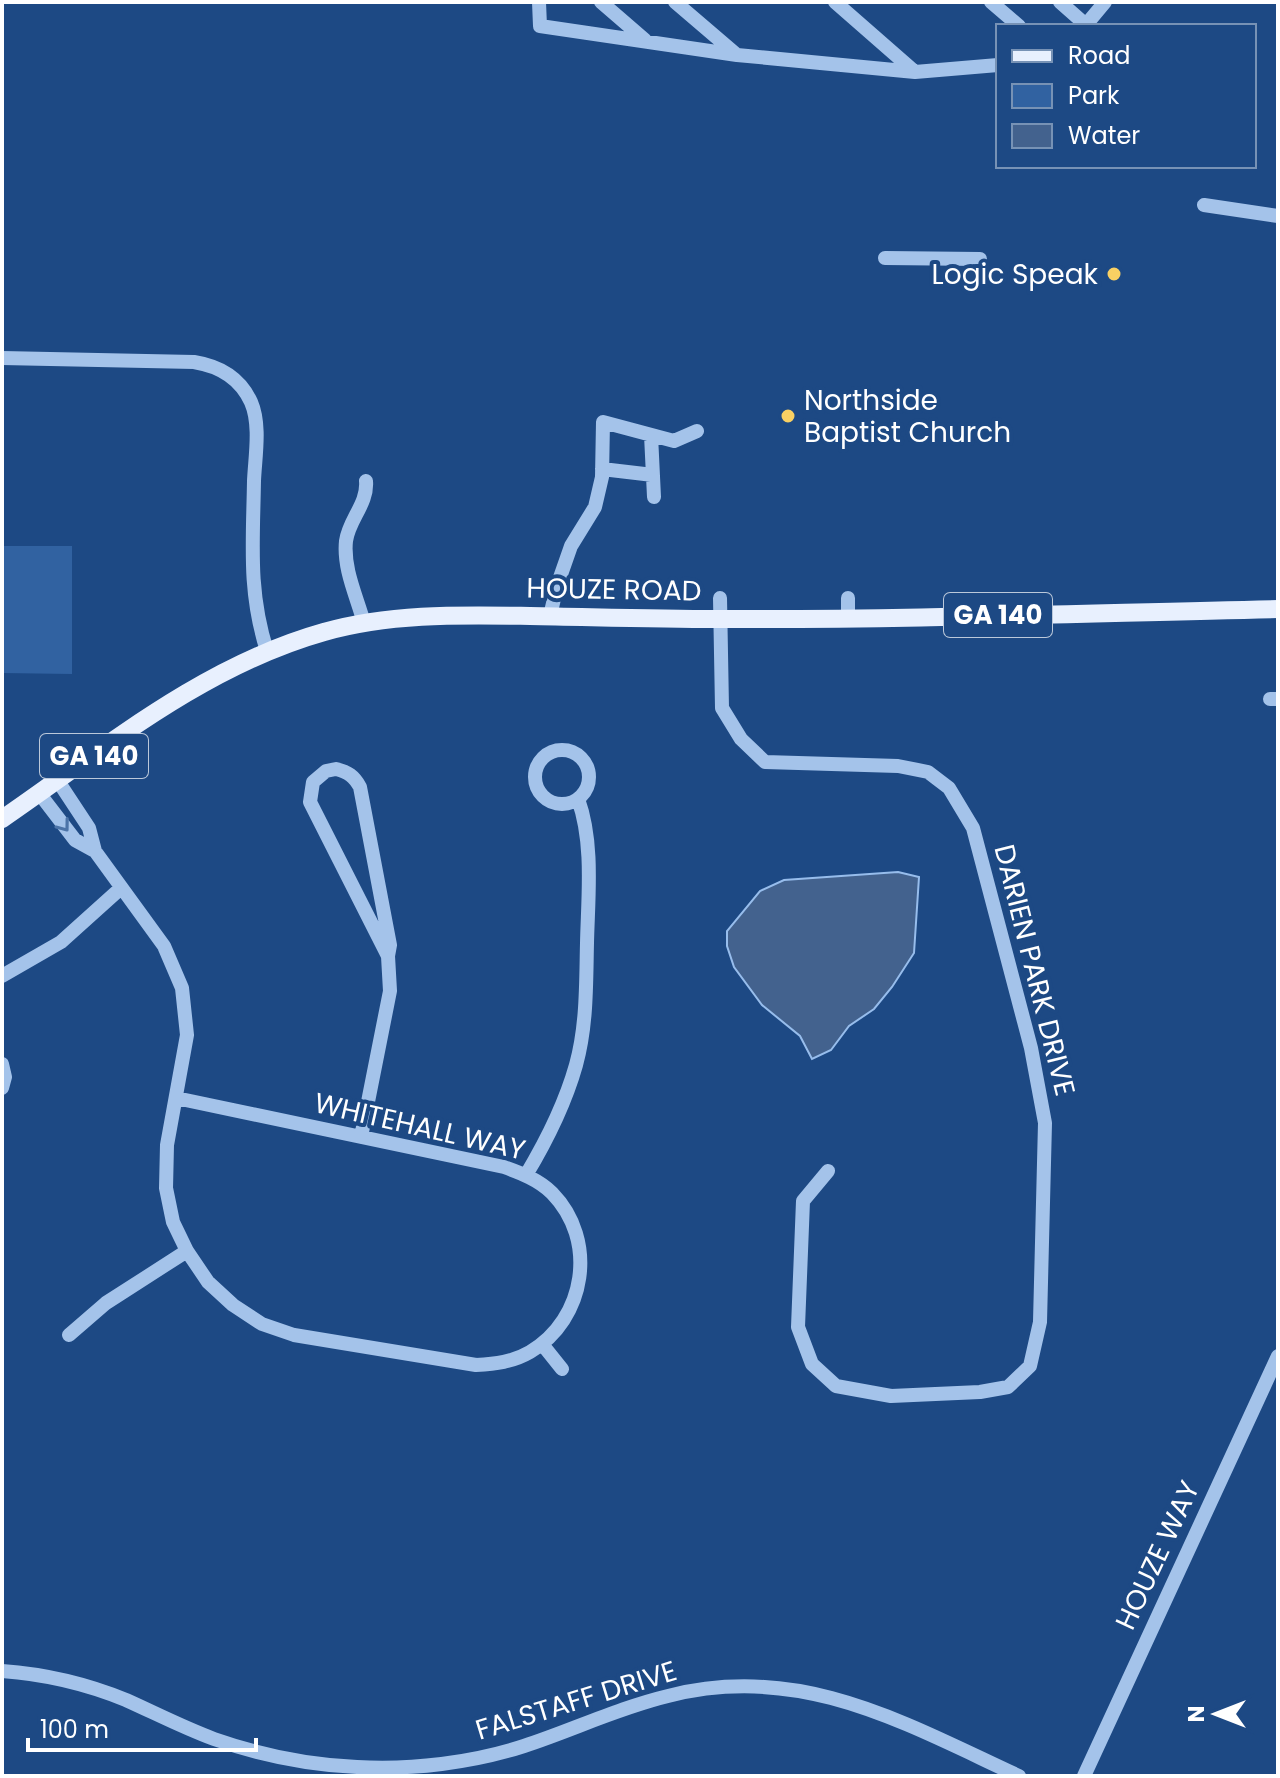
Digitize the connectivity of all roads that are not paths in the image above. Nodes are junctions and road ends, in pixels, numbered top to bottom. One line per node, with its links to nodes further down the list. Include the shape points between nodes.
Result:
1 (539, 2): 11 (street, via 540,26)
2 (601, 2): 11 (street)
3 (675, 2): 12 (street)
4 (835, 2): 14 (street)
5 (991, 2): 8 (street)
6 (1060, 2): 9 (street)
7 (1105, 2): 10 (street)
8 (1017, 24)
9 (1085, 24)
10 (1087, 24)
11 (645, 40): 12 (street)
12 (737, 55): 14 (street)
13 (996, 65): 14 (street)
14 (915, 72)
15 (1204, 205): 16 (street)
16 (1278, 216)
17 (885, 258): 18 (street)
18 (980, 259)
19 (2, 358): 33 (street, via 194,362 234,378 255,418 252,585)
20 (697, 431): 21 (street, via 674,441)
21 (651, 435): 22 (street, via 603,422); 23 (street)
22 (602, 469): 23 (street); 29 (street, via 595,507 571,546)
23 (653, 475): 25 (street)
24 (366, 481): 32 (street, via 346,543 349,577)
25 (654, 497)
26 (720, 598): 31 (street, DARIEN PARK DRIVE)
27 (848, 598): 30 (street)
28 (1278, 609): 30 (main road, HOUZE ROAD / GA 140)
29 (550, 616): 31 (main road, HOUZE ROAD / GA 140); 32 (main road, HOUZE ROAD / GA 140, via 445,615)
30 (848, 618): 31 (main road, HOUZE ROAD / GA 140)
31 (718, 619): 46 (street, DARIEN PARK DRIVE, via 722,708 741,739 765,762 898,766 928,772 949,788 973,828 1031,1048 1045,1123 1040,1322 1030,1366 1008,1387 891,1396 836,1386 812,1364 798,1327 803,1201)
32 (364, 623): 33 (main road, HOUZE ROAD / GA 140)
33 (267, 651): 34 (main road, HOUZE ROAD / GA 140, via 185,694)
34 (58, 781): 35 (main road, HOUZE ROAD / GA 140); 38 (street, via 89,828)
35 (39, 793): 37 (main road, HOUZE ROAD / GA 140); 38 (street, one-way to 38, via 75,840)
36 (578, 799): 47 (street, via 585,818 588,886 585,1017 577,1063 552,1130)
37 (2, 819)
38 (95, 851): 39 (street, WHITEHALL WAY)
39 (121, 888): 41 (street, via 61,942); 44 (street, WHITEHALL WAY, via 164,946 182,988 187,1035)
40 (388, 956): 40 (street, via 360,787 346,771 326,771 313,782 310,802); 45 (street, via 390,991)
41 (2, 976)
42 (2, 1064): 43 (street)
43 (2, 1088)
44 (176, 1098): 45 (street, WHITEHALL WAY); 48 (street, WHITEHALL WAY, via 166,1188 173,1222)
45 (361, 1137): 47 (street, WHITEHALL WAY)
46 (828, 1171)
47 (526, 1175): 50 (street, WHITEHALL WAY, via 566,1210 581,1258 572,1305)
48 (187, 1251): 49 (street, via 106,1303); 50 (street, WHITEHALL WAY, via 208,1282 233,1305 262,1324 294,1335 476,1365 511,1360)
49 (69, 1335)
50 (542, 1344): 52 (street)
51 (1278, 1356): 56 (street, HOUZE WAY)
52 (562, 1369)
53 (2, 1671): 54 (street, FALSTAFF DRIVE, via 77,1683 212,1738 283,1758)
54 (436, 1770): 55 (street, FALSTAFF DRIVE, via 671,1695 767,1686 821,1693 873,1709)
55 (1019, 1776)
56 (1084, 1776)

